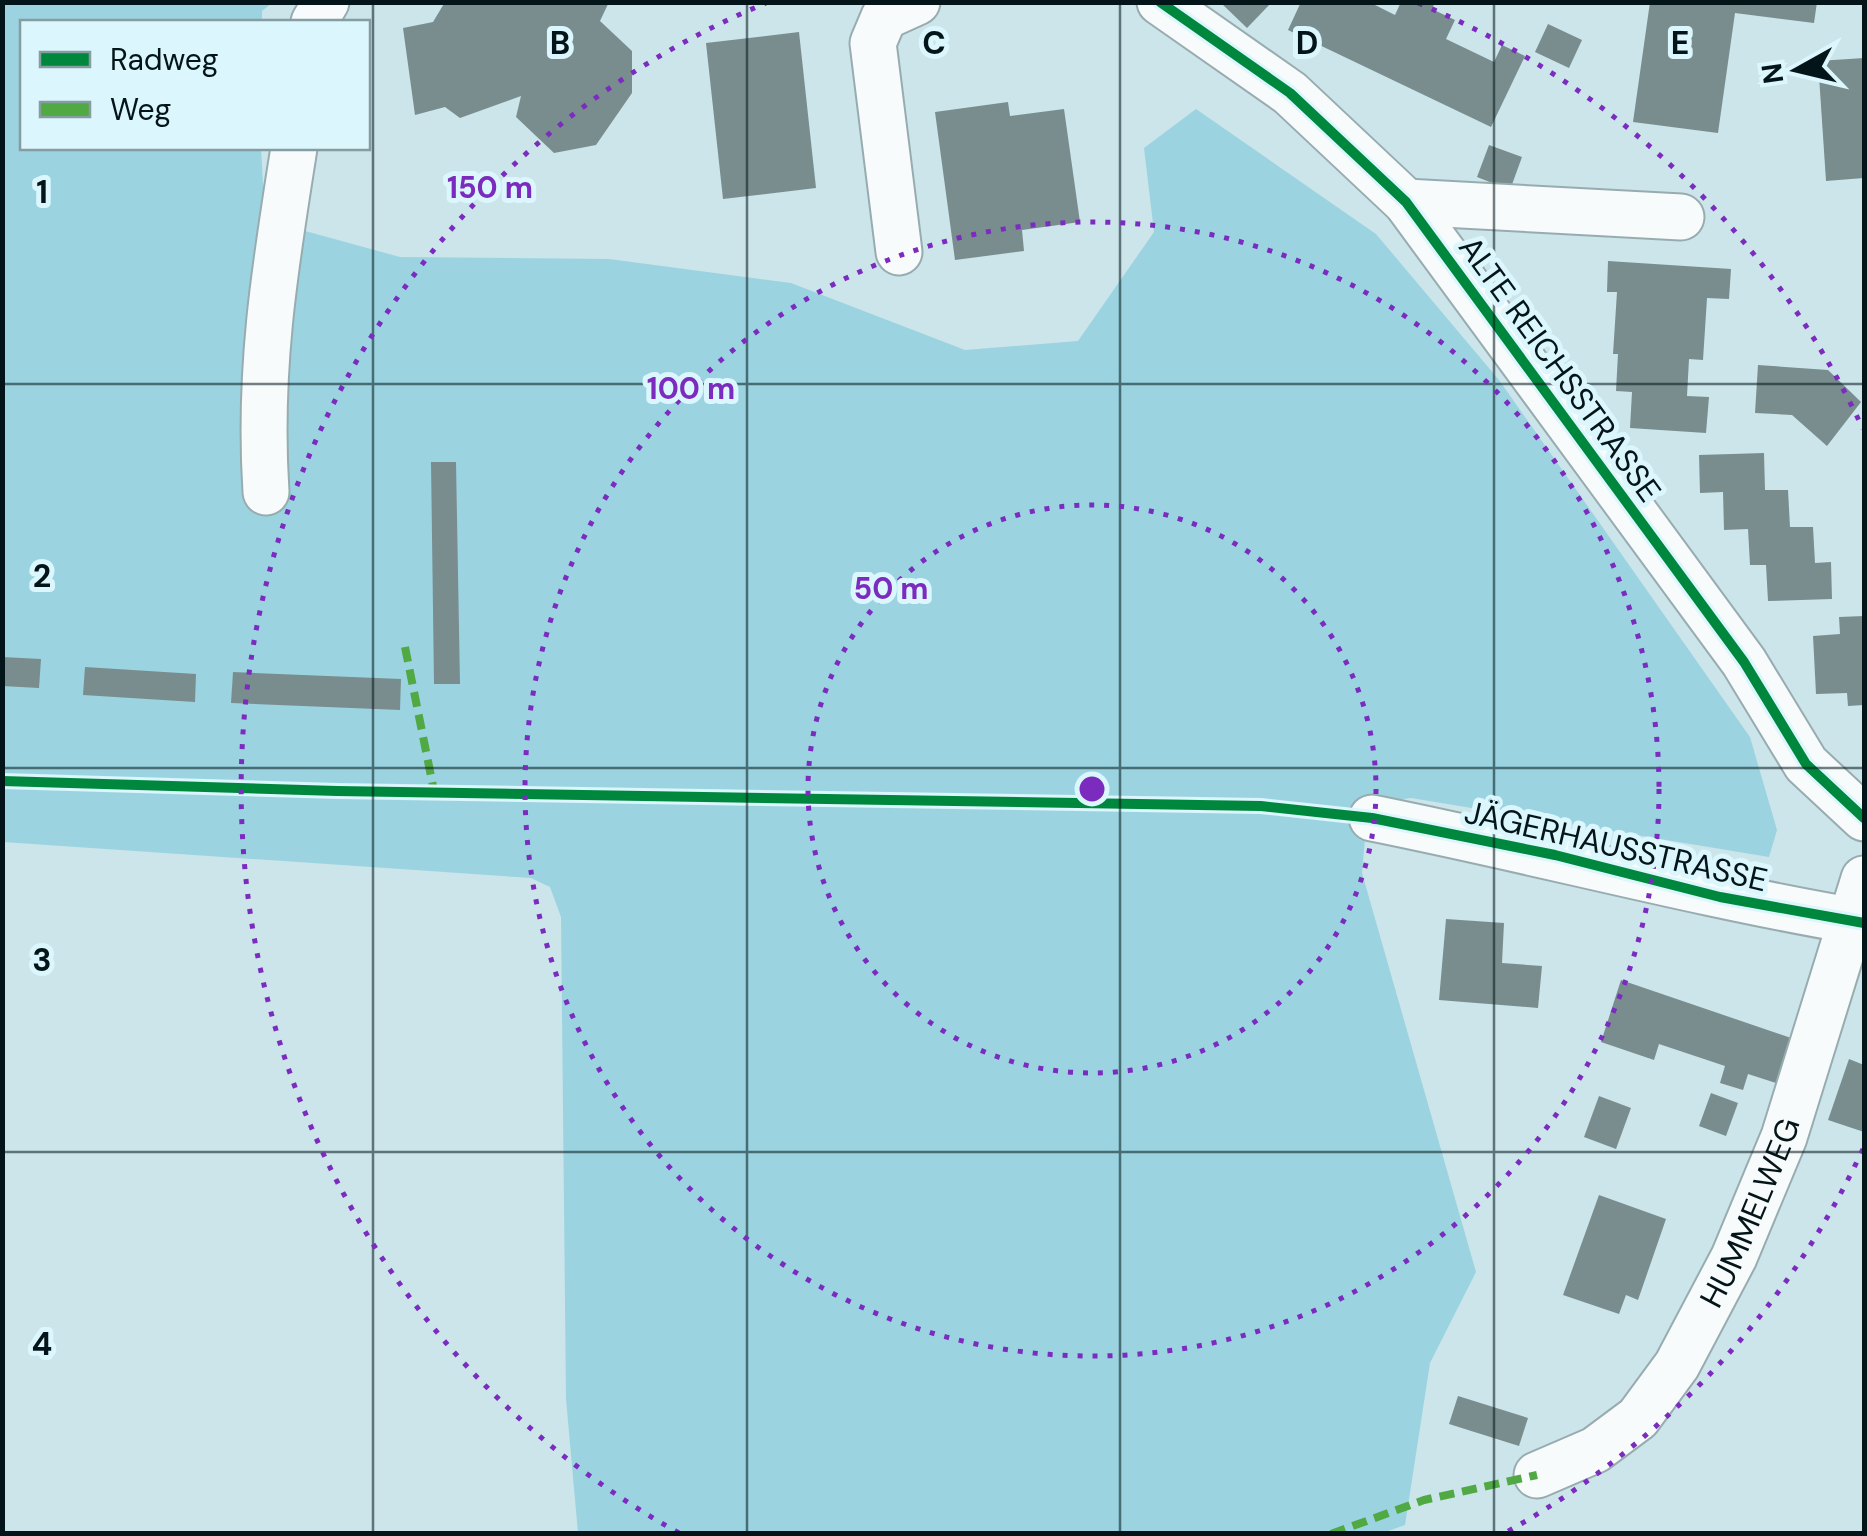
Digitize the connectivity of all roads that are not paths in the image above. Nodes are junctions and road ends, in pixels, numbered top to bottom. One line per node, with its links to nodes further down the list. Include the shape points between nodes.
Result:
1 (917, 2): 6 (street, via 884,17 873,43)
2 (1160, 2): 4 (street, ALTE REICHSSTRASSE, via 1290,93)
3 (294, 150): 7 (street, via 266,322)
4 (1406, 202): 5 (street, ALTE REICHSSTRASSE); 9 (street, ALTE REICHSSTRASSE, via 1744,662 1806,764)
5 (1680, 217)
6 (899, 252)
7 (266, 492)
8 (1372, 818): 10 (street, JÄGERHAUSSTRASSE, via 1555,854 1720,897)
9 (1864, 818)
10 (1857, 900): 11 (street, HUMMELWEG, via 1784,1137 1734,1257 1677,1364 1638,1418 1595,1450)
11 (1538, 1475)

